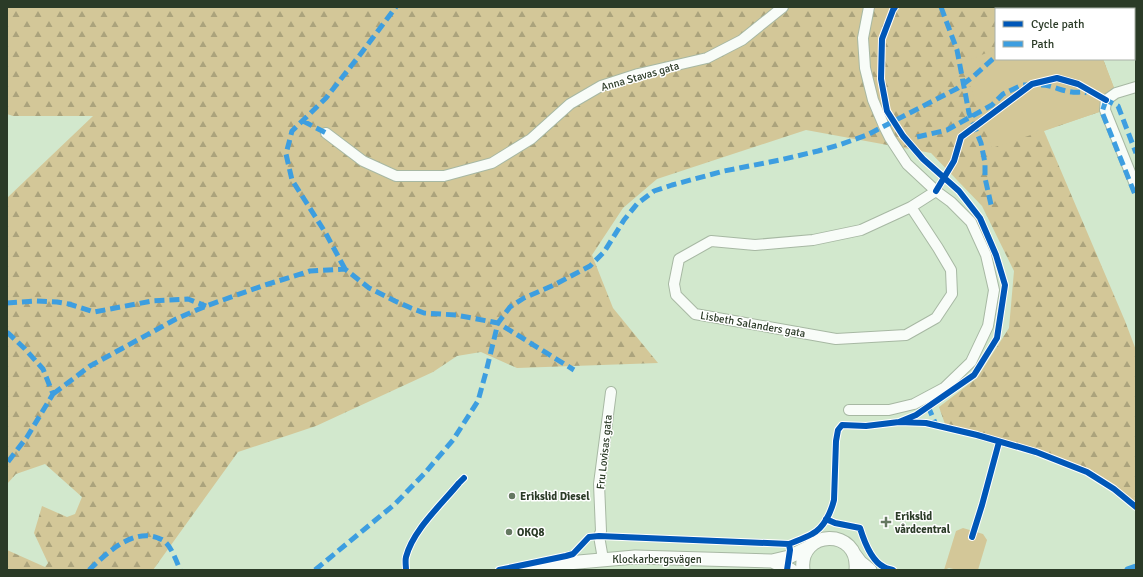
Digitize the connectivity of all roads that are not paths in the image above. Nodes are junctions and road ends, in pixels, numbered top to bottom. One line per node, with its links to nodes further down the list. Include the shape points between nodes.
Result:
1 (783, 7): 4 (street, Anna Stavas gata, via 742,40 707,58 638,74 601,86 570,104 531,139 492,163 444,176 396,176 363,161)
2 (869, 7): 6 (street, via 863,38 865,68 873,100 890,138 907,164)
3 (1136, 87): 5 (street, via 1116,93 1106,100 1105,110)
4 (326, 133)
5 (1136, 187)
6 (936, 191): 7 (street, Lisbeth Salanders gata); 9 (street, via 971,222 986,255 994,290 988,326 972,362 944,388 914,404 889,410)
7 (911, 207): 7 (street, Lisbeth Salanders gata, via 861,230 813,240 755,245 711,241 679,259 674,284 676,295 695,314 836,339 906,334 936,318 952,294 951,270)
8 (611, 392): 12 (street, Fru Lovisas gata, via 599,484 599,536)
9 (848, 410)
10 (809, 547): 11 (main road, Klockarbergsvägen, via 823,539 834,538 846,544); 13 (main road, Klockarbergsvägen, via 789,557); 16 (main road, via 804,556)
11 (854, 554): 17 (main road); 18 (main road)
12 (603, 560): 13 (main road, Klockarbergsvägen, via 646,557); 14 (main road, Klockarbergsvägen)
13 (772, 561): 15 (main road, Klockarbergsvägen)
14 (520, 570)
15 (791, 570)
16 (803, 570)
17 (856, 570)
18 (870, 570)

